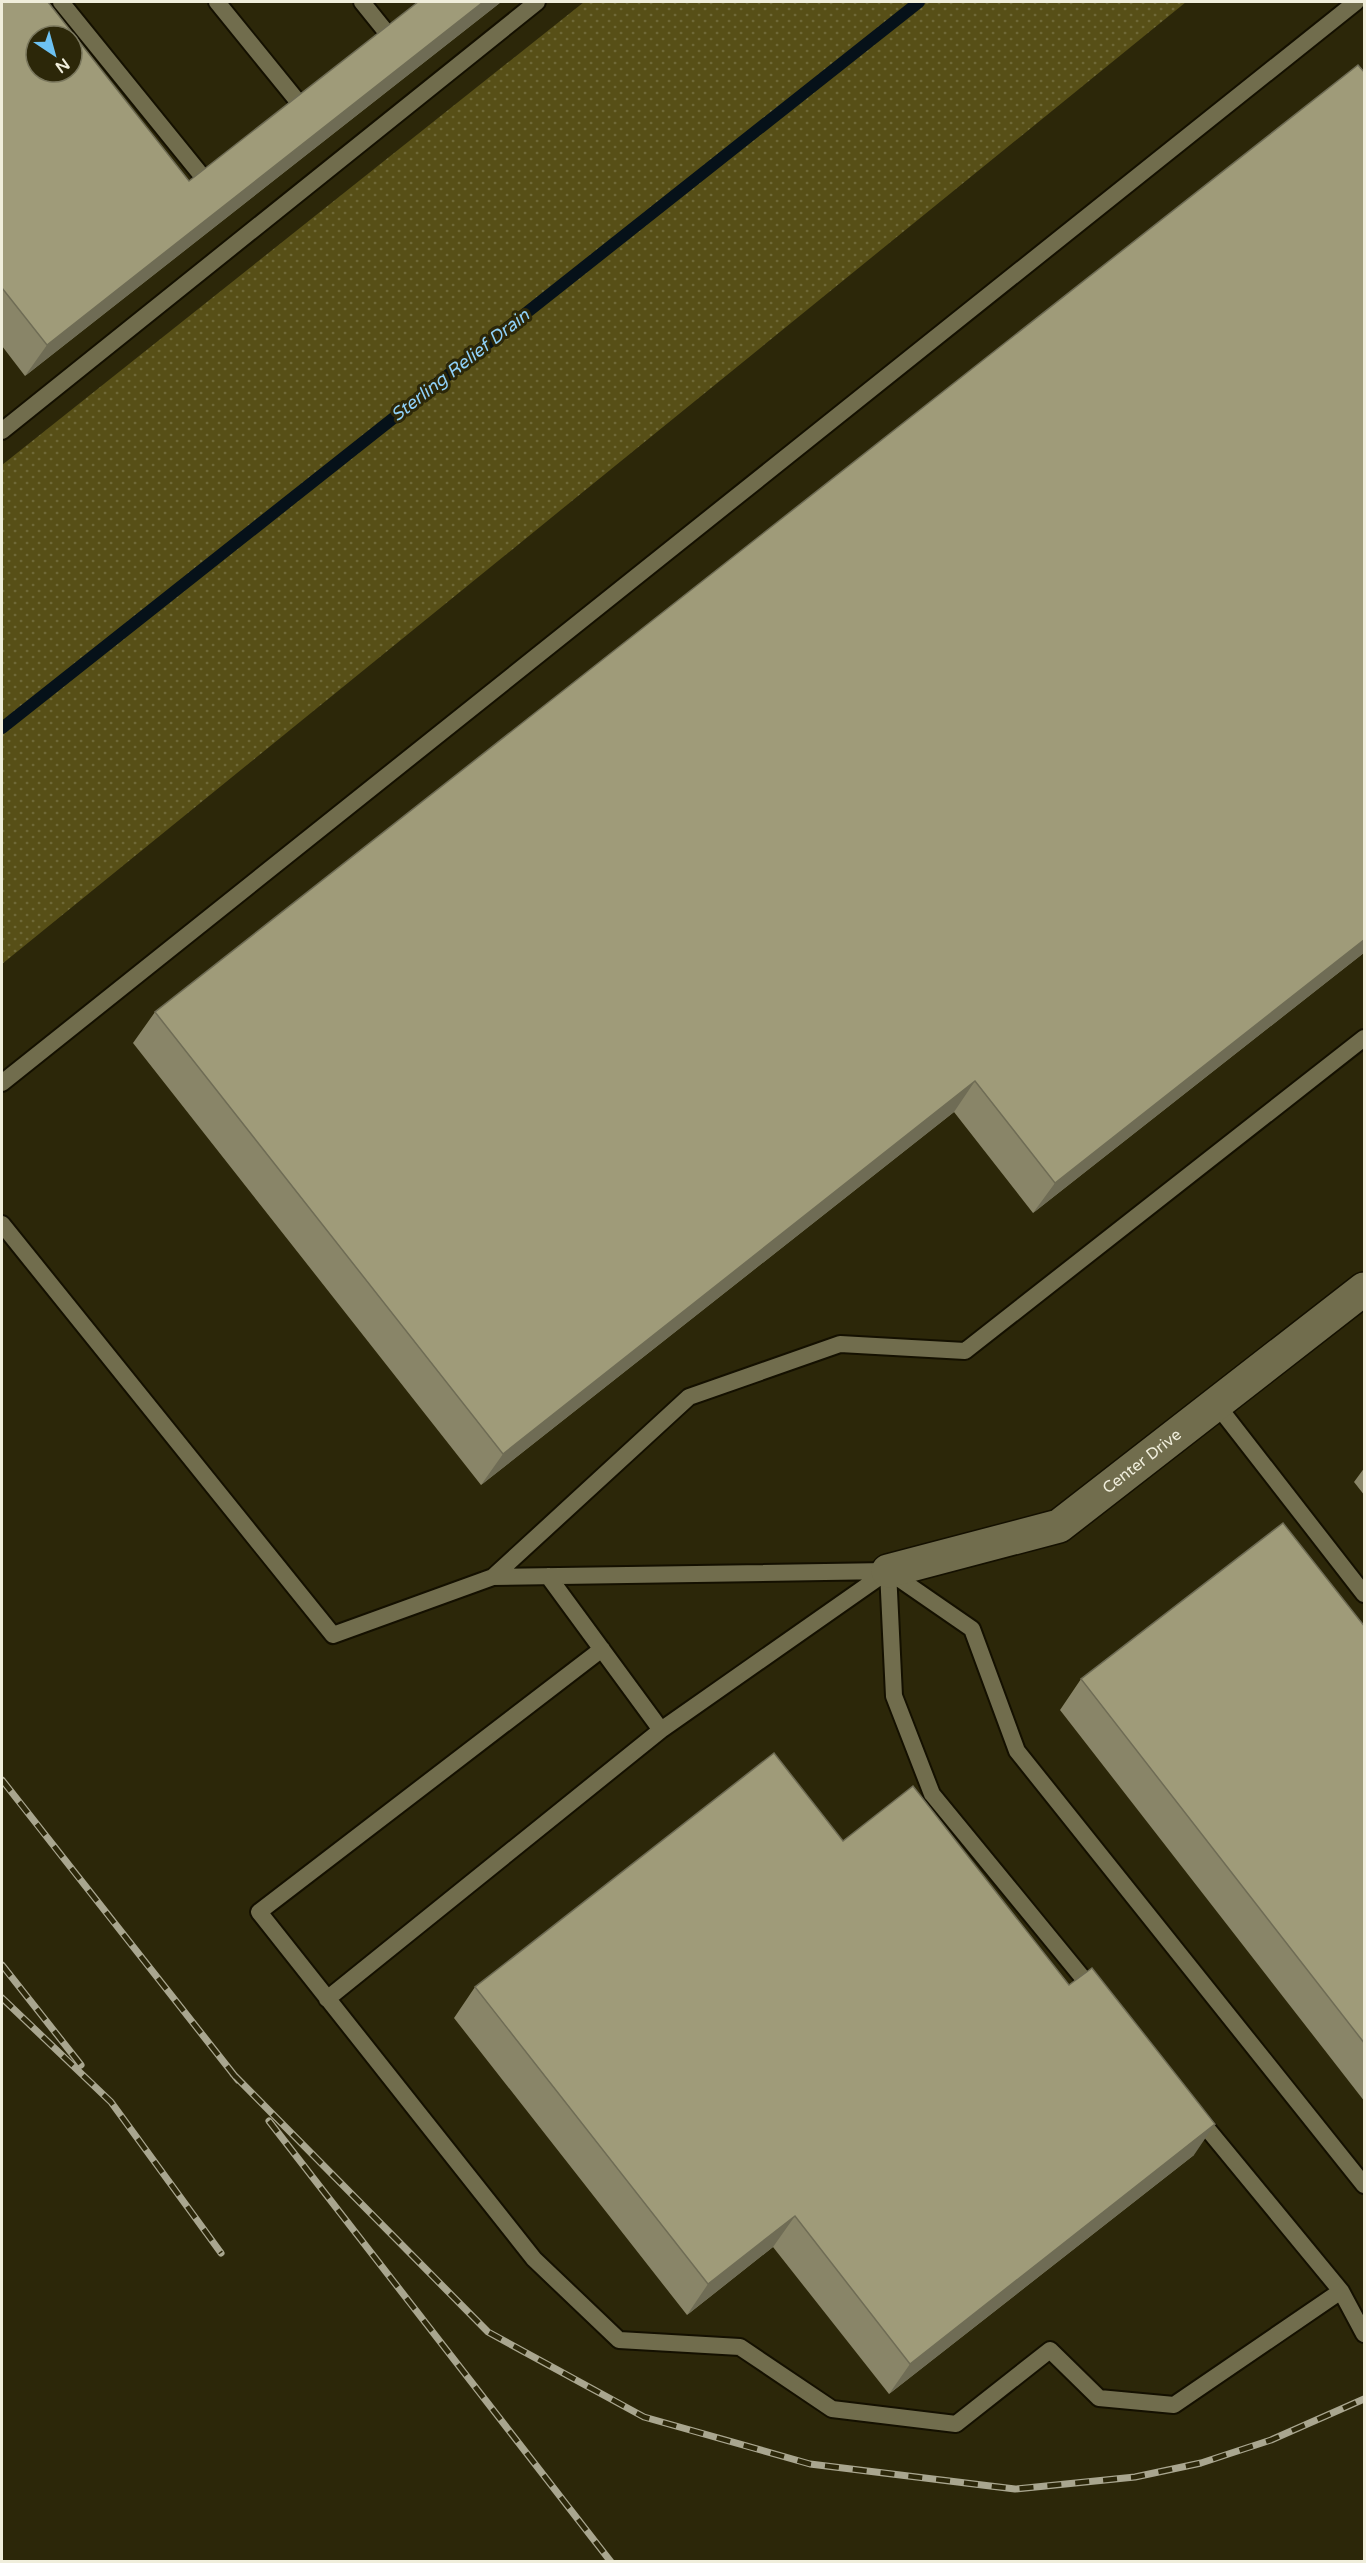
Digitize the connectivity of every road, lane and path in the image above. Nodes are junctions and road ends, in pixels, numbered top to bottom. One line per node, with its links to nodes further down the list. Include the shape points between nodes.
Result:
1 (61, 2): 8 (lane)
2 (217, 2): 7 (lane)
3 (362, 2): 6 (lane)
4 (537, 2): 9 (lane)
5 (1356, 2): 11 (lane)
6 (383, 28)
7 (295, 98)
8 (202, 176)
9 (2, 431)
10 (1365, 1038): 17 (lane, via 965,1351 840,1344 689,1397)
11 (2, 1083)
12 (2, 1224): 17 (lane, via 333,1635)
13 (1365, 1289): 14 (street, Center Drive)
14 (1216, 1405): 15 (street, Center Drive, via 1059,1527); 18 (lane)
15 (888, 1571): 16 (lane); 20 (lane); 22 (lane, via 894,1696 932,1794); 24 (lane, via 972,1629 1017,1751)
16 (548, 1576): 17 (lane); 19 (lane)
17 (493, 1577)
18 (1365, 1594)
19 (602, 1650): 20 (lane); 21 (lane, via 259,1912)
20 (661, 1730): 21 (lane)
21 (327, 1999): 25 (lane, via 534,2259 619,2340 740,2347 832,2409 956,2424 1050,2350 1099,2398 1174,2405)
22 (1106, 2006)
23 (1182, 2098): 25 (lane)
24 (1365, 2185)
25 (1341, 2291): 26 (lane)
26 (1365, 2334)

